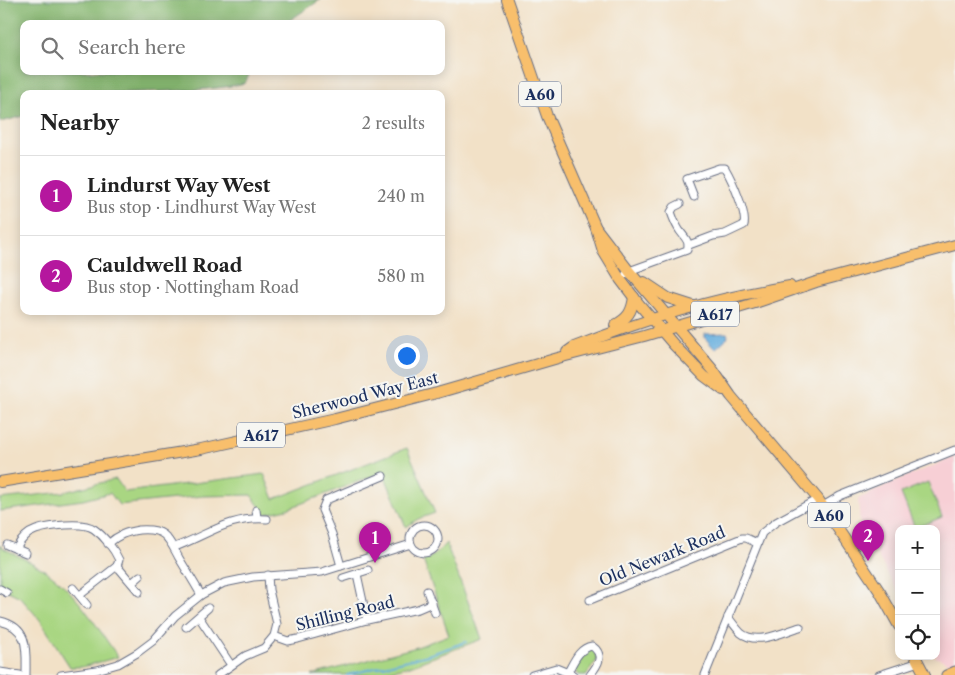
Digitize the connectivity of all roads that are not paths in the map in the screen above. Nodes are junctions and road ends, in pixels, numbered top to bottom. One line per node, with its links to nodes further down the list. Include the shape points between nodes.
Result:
1 (507, 0): 4 (highway, A60, via 547,116)
2 (694, 197): 6 (street, via 687,179 725,168 745,223 725,234)
3 (680, 204): 6 (street, via 672,212)
4 (596, 228): 7 (highway, A60); 8 (highway, A60, via 603,251)
5 (955, 245): 9 (highway, A617)
6 (689, 246): 7 (street, via 687,250)
7 (629, 271): 8 (street); 11 (highway, via 658,293); 12 (highway, A60)
8 (620, 279): 10 (highway, A60)
9 (816, 282): 11 (highway, A617, via 736,295); 12 (highway, A617, via 755,303)
10 (634, 297): 12 (highway, A60); 13 (highway, via 630,315)
11 (694, 306): 12 (highway, A617)
12 (664, 322): 13 (highway); 14 (highway, Sherwood Way East / A617); 15 (highway, A60, via 713,370); 15 (highway, A60, via 704,376)
13 (594, 340): 14 (highway, Sherwood Way East / A617, via 574,347)
14 (558, 358): 18 (highway, Sherwood Way East / A617, via 437,393 201,449)
15 (731, 396): 19 (highway, A60)
16 (955, 450): 19 (street)
17 (383, 476): 29 (street, via 326,500 322,510)
18 (0, 482)
19 (820, 502): 21 (street, via 770,526); 48 (highway, A60)
20 (267, 519): 25 (street, via 257,514 217,527)
21 (757, 542): 41 (street, Old Newark Road, via 742,538); 47 (street)
22 (108, 544): 25 (street, via 127,532 148,530 165,535); 26 (street, via 94,529 78,524 35,530); 28 (street, via 119,560)
23 (411, 544): 29 (street)
24 (7, 545): 26 (street)
25 (174, 547): 39 (street)
26 (16, 549): 27 (street)
27 (26, 553)
28 (117, 566): 35 (street); 40 (street)
29 (342, 566): 32 (street, via 312,574)
30 (368, 570): 31 (street)
31 (357, 574): 34 (street); 50 (street)
32 (268, 575): 39 (street, via 238,579); 53 (street, via 276,624)
33 (140, 576): 35 (street)
34 (343, 578)
35 (132, 583): 38 (street)
36 (73, 588): 40 (street)
37 (427, 591): 42 (street)
38 (139, 592)
39 (201, 594): 62 (street, via 153,641 118,664)
40 (80, 595): 43 (street)
41 (590, 600)
42 (432, 603): 45 (street); 50 (street, Shilling Road)
43 (87, 605)
44 (208, 608): 46 (street)
45 (435, 613)
46 (199, 617): 51 (street); 56 (street)
47 (728, 617): 52 (street, via 742,633 752,638 769,637); 66 (street)
48 (895, 619)
49 (0, 620): 61 (street, via 15,626 23,636)
50 (367, 620): 53 (street, Shilling Road, via 288,641)
51 (186, 627)
52 (800, 627)
53 (274, 636): 56 (street, Shilling Road, via 264,648)
54 (915, 660): 67 (street)
55 (918, 660): 68 (highway)
56 (231, 665): 63 (street, Shilling Road)
57 (955, 671): 69 (main road)
58 (0, 672): 60 (street)
59 (570, 673): 64 (street, via 556,668); 65 (street, via 581,651 592,646 600,655 600,662)
60 (20, 675)
61 (26, 675)
62 (61, 675)
63 (218, 675)
64 (532, 675)
65 (590, 675)
66 (705, 675)
67 (878, 675)
68 (925, 675)
69 (946, 675)

